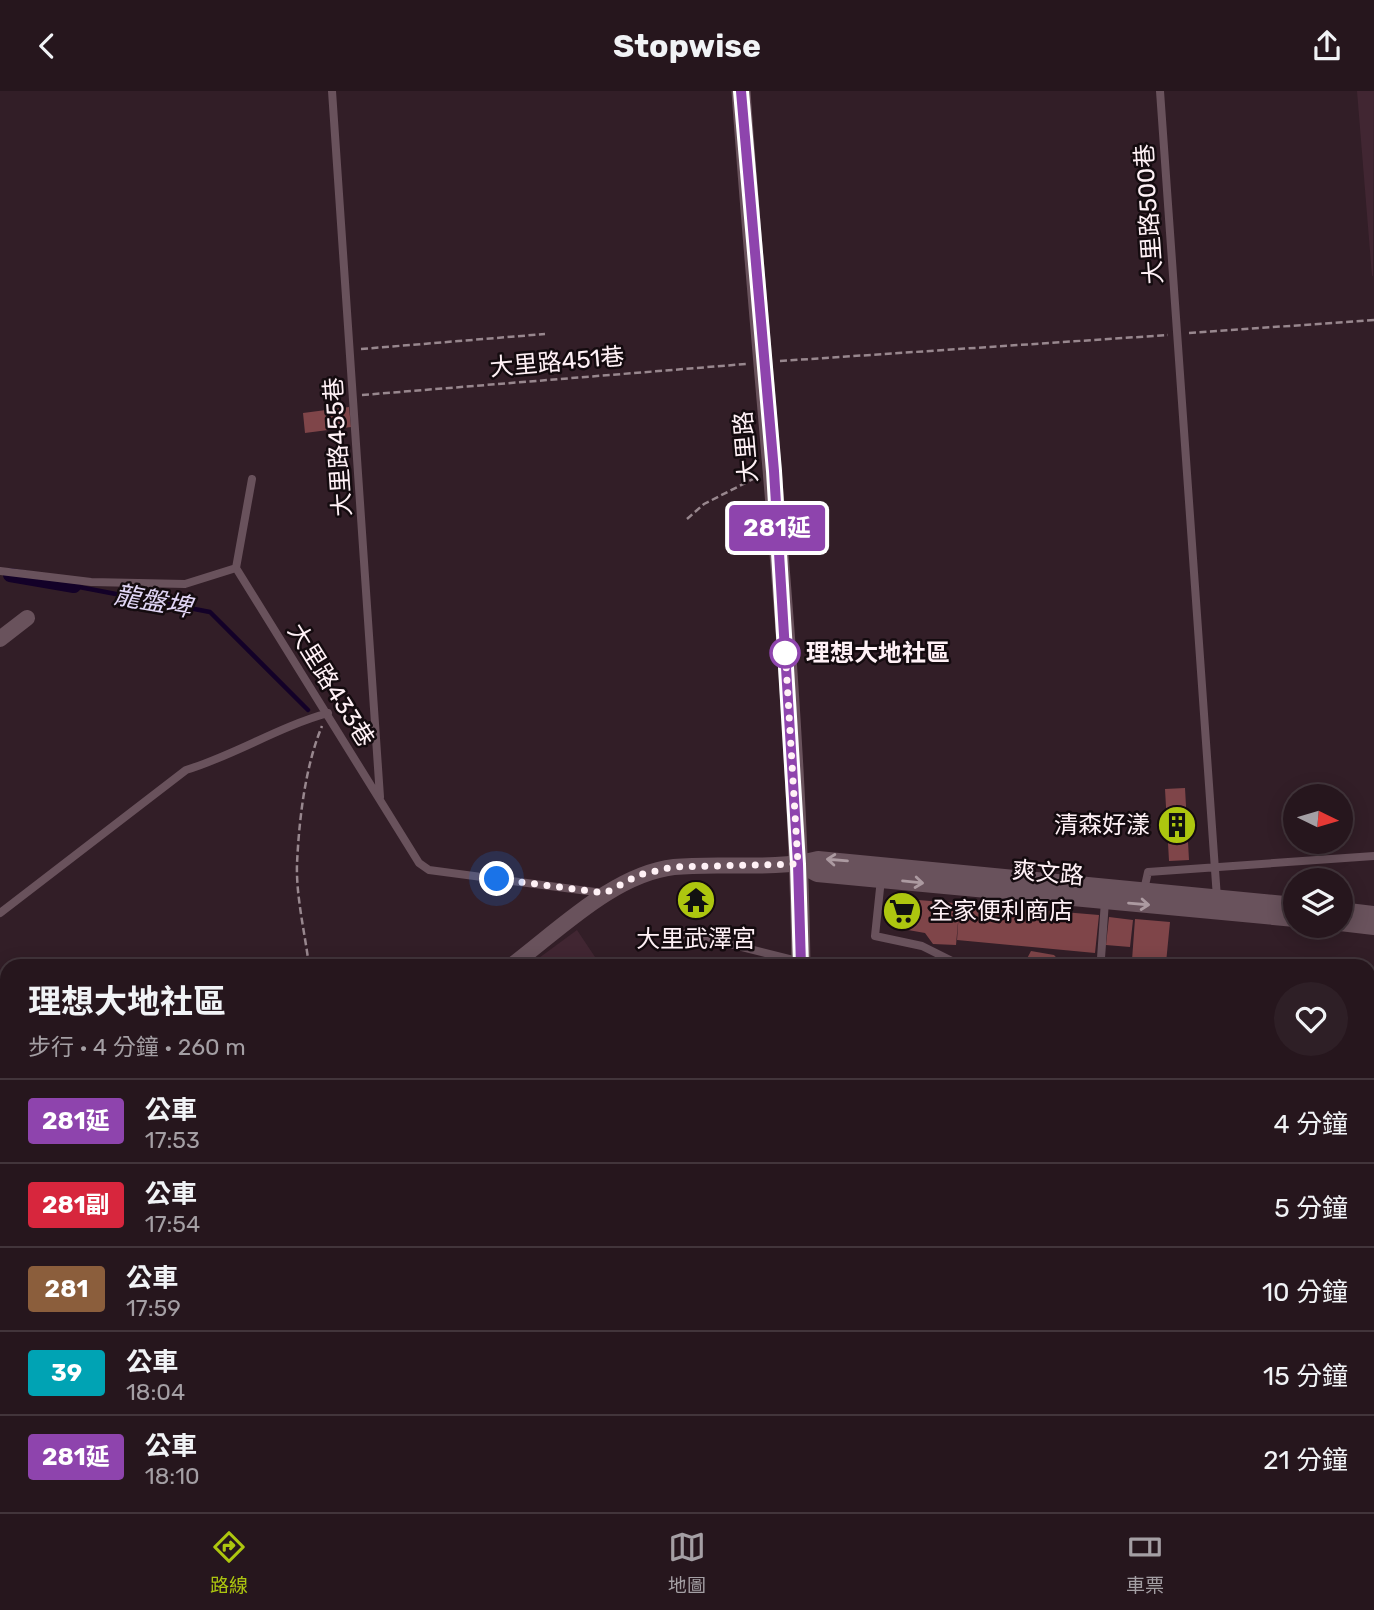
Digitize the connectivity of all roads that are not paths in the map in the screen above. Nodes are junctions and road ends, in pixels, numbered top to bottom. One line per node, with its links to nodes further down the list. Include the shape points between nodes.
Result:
1 (332, 91): 10 (lane, 大里路455巷)
2 (741, 91): 12 (street, 大里路, via 774,471)
3 (1160, 91): 13 (lane, 大里路500巷)
4 (252, 479): 5 (lane)
5 (236, 568): 6 (lane, via 186,584 91,582); 9 (lane, 大里路433巷)
6 (0, 571)
7 (27, 618): 8 (street)
8 (0, 639)
9 (328, 713): 10 (lane, 大里路433巷); 21 (lane, via 296,722 220,759 186,770)
10 (380, 800): 16 (lane, 大里路433巷, via 418,863 429,870)
11 (1374, 856): 13 (lane)
12 (798, 864): 14 (street, 爽文路, via 817,874); 15 (street, 爽文路, one-way to 12, via 818,859); 16 (street, 爽文路, via 672,867 639,875); 29 (street, 大里路)
13 (1216, 869): 15 (lane, via 1148,872); 18 (lane, 大里路500巷)
14 (881, 879): 17 (street, 爽文路, one-way to 17); 30 (lane, via 876,936 922,946)
15 (1144, 890): 18 (street, 爽文路)
16 (605, 893): 27 (street, 爽文路)
17 (1105, 901): 18 (street, 爽文路, one-way to 18); 31 (lane)
18 (1217, 904): 19 (street, 爽文路); 23 (street, 爽文路)
19 (1283, 905)
20 (1353, 912): 22 (street)
21 (0, 913)
22 (1374, 914)
23 (1283, 917)
24 (1353, 925): 25 (street)
25 (1374, 927)
26 (674, 939): 28 (lane, via 685,933)
27 (520, 959)
28 (782, 959)
29 (801, 959)
30 (949, 959)
31 (1101, 959)
32 (805, 1512): 33 (lane)
33 (814, 1512)

